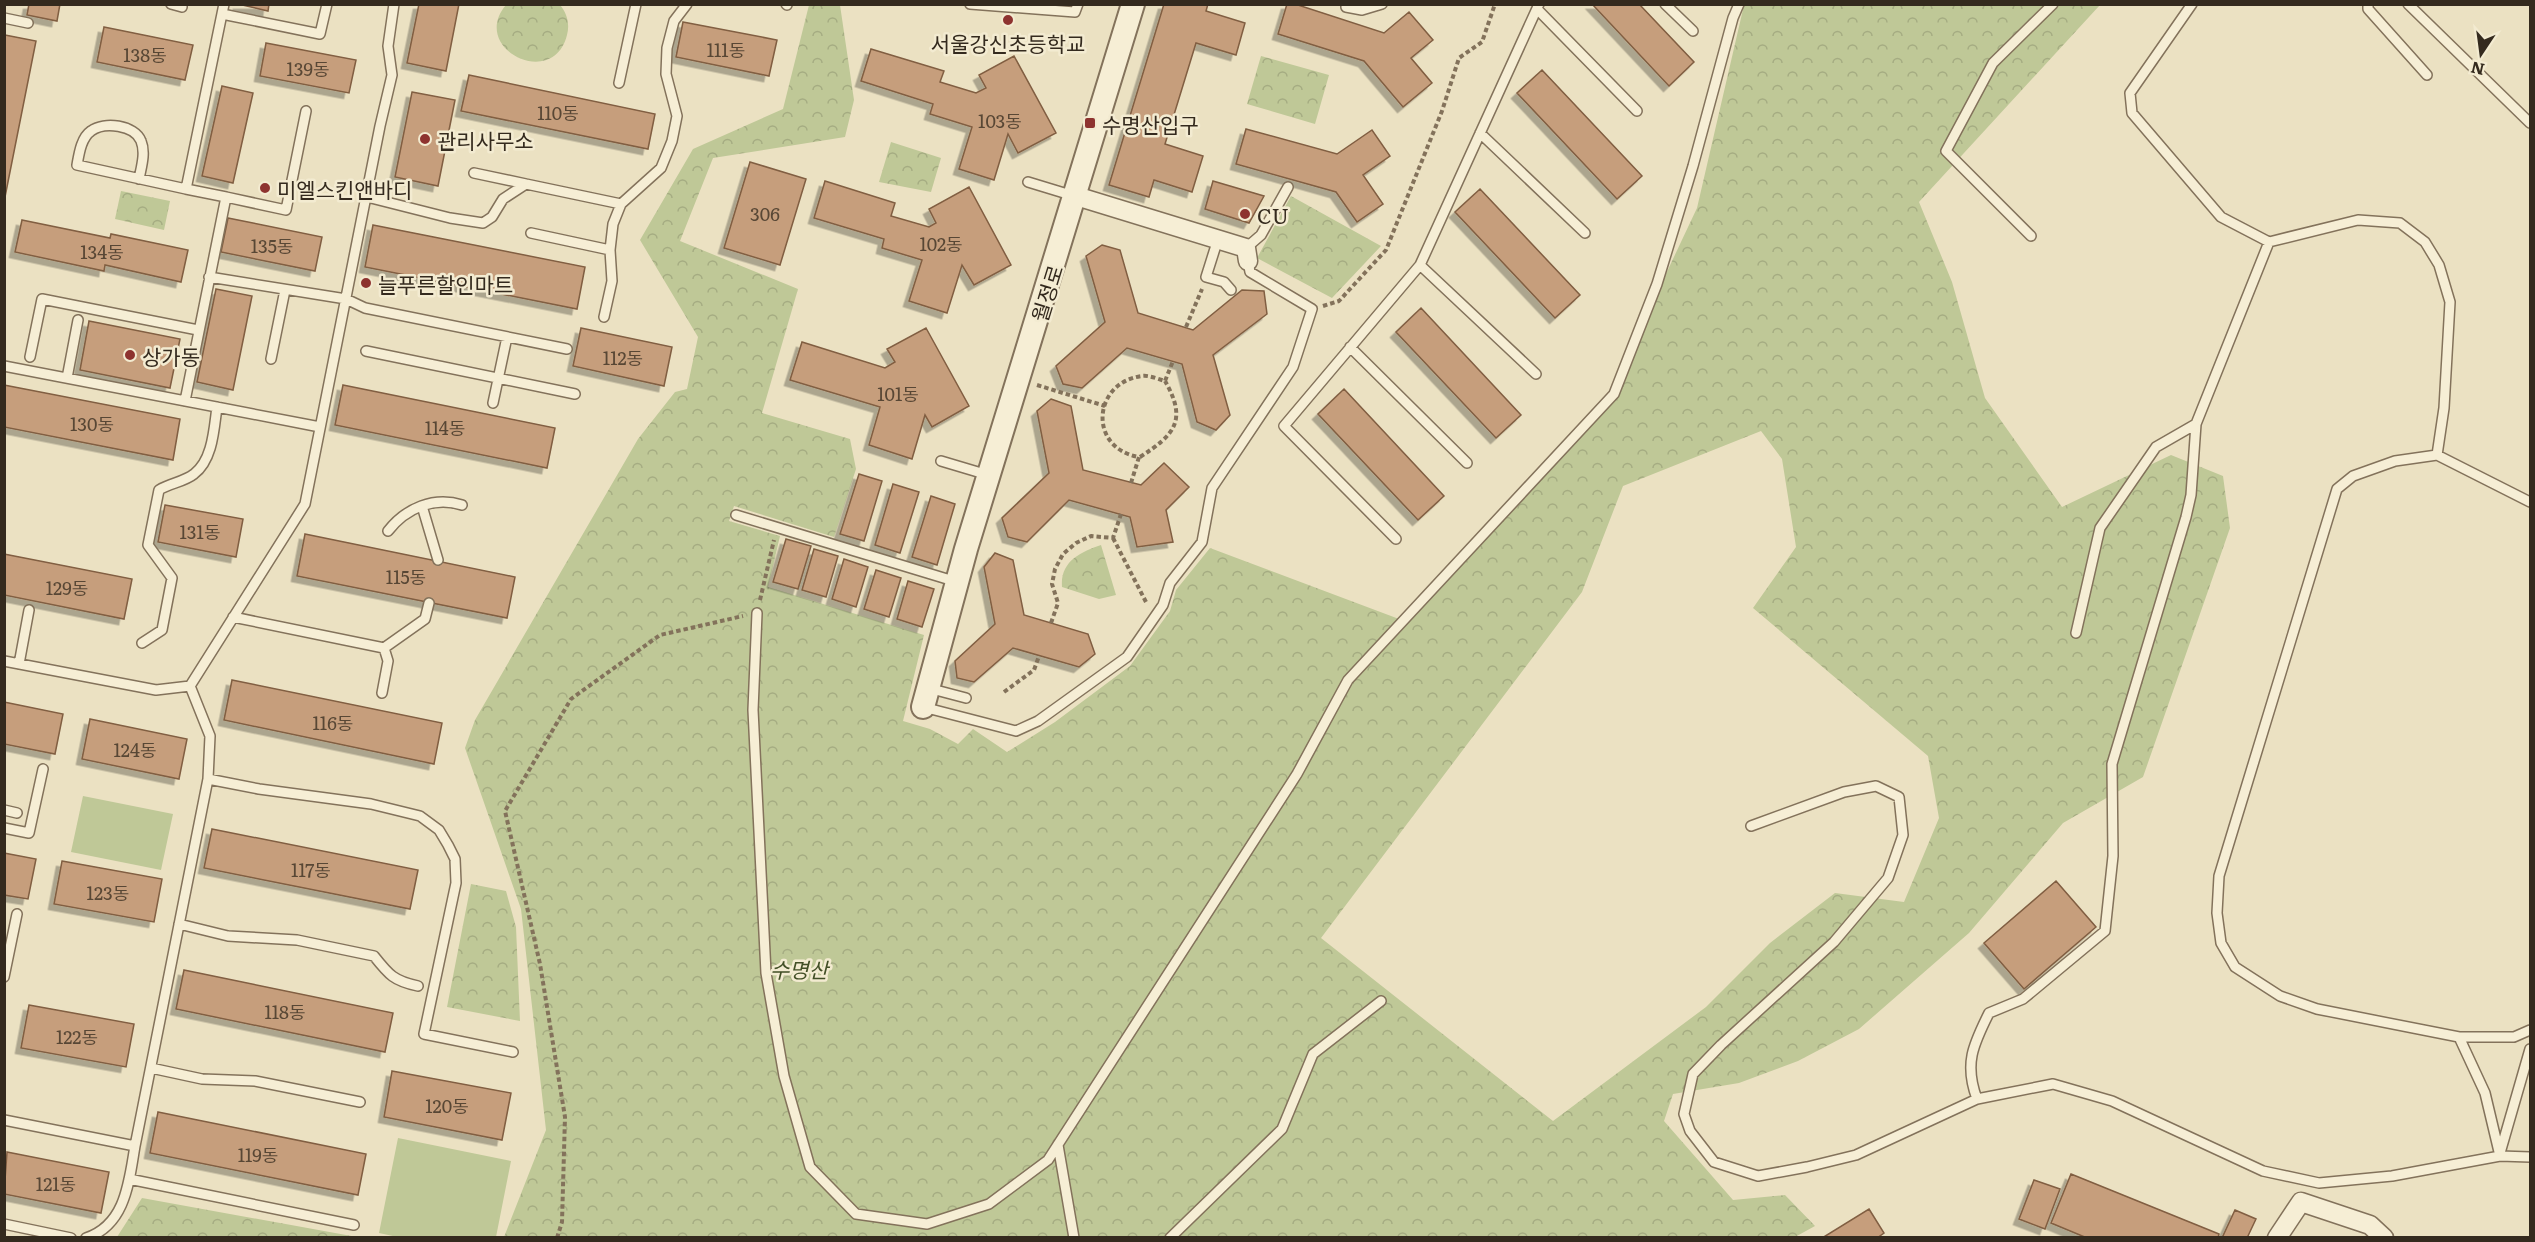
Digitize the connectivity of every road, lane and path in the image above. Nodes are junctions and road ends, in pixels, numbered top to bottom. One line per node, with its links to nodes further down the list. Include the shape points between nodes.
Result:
1 (171, 4): 2 (lane)
2 (182, 4)
3 (327, 4): 20 (lane, via 320,34)
4 (394, 4): 38 (lane, via 388,46 392,75)
5 (636, 4): 25 (lane)
6 (687, 4): 39 (lane, via 674,21 667,48 666,74 676,116 672,141 661,168)
7 (970, 4): 8 (lane, via 1076,12)
8 (1078, 4)
9 (1133, 4): 36 (street, 월정로)
10 (1382, 4): 18 (lane, via 1362,10)
11 (1495, 4): 53 (path, via 1482,42 1459,58 1386,250 1339,301)
12 (1665, 4): 23 (lane)
13 (1739, 4): 132 (lane, via 1657,284 1614,394 1348,680 1298,774)
14 (2053, 4): 42 (lane, via 1993,63 1946,152)
15 (2192, 4): 44 (lane, via 2130,93 2132,113 2221,217)
16 (2368, 4): 24 (lane, via 2368,9)
17 (2408, 4): 28 (lane)
18 (1346, 7)
19 (1538, 7): 27 (lane); 29 (lane)
20 (223, 9): 35 (lane)
21 (4, 18): 22 (lane)
22 (28, 23)
23 (1692, 31)
24 (2427, 75)
25 (619, 83)
26 (306, 111): 37 (lane, via 286,210)
27 (1636, 111)
28 (2530, 123)
29 (1480, 133): 41 (lane); 47 (lane)
30 (474, 173): 33 (lane)
31 (139, 179): 31 (lane, via 77,165 91,130 108,125 137,134 143,152); 35 (lane)
32 (1028, 182): 36 (lane)
33 (526, 184): 38 (lane, via 504,199 483,223); 39 (lane)
34 (1288, 187): 46 (lane)
35 (186, 189): 37 (lane)
36 (1076, 196): 43 (street); 69 (street, 월정로)
37 (226, 197): 48 (lane)
38 (367, 197): 52 (lane)
39 (621, 204): 45 (lane, via 613,224)
40 (531, 233): 45 (lane)
41 (1584, 233)
42 (2031, 236)
43 (1218, 239): 46 (street); 49 (lane)
44 (2269, 242): 76 (lane); 78 (lane, via 2358,220 2400,223 2425,242 2439,265 2450,302)
45 (610, 250): 54 (lane, via 612,281)
46 (1247, 254): 53 (lane, via 1250,272)
47 (1420, 265): 59 (lane); 66 (lane)
48 (209, 277): 50 (lane); 57 (lane)
49 (1206, 277): 51 (lane, via 1224,282); 56 (path)
50 (285, 290): 52 (lane); 63 (lane)
51 (1230, 290)
52 (346, 299): 58 (lane, via 365,308); 77 (lane)
53 (1312, 309): 98 (lane, via 1293,368 1212,488 1202,542 1170,584)
54 (604, 317)
55 (78, 320): 67 (lane)
56 (1186, 327)
57 (198, 330): 62 (lane, via 42,299); 72 (lane)
58 (507, 337): 60 (lane); 68 (lane)
59 (1350, 347): 81 (lane); 92 (lane, via 1284,426)
60 (567, 349)
61 (366, 351): 68 (lane)
62 (30, 357)
63 (271, 359)
64 (1173, 361): 70 (path)
65 (4, 366): 67 (lane)
66 (1536, 374)
67 (67, 378): 72 (lane)
68 (498, 378): 71 (lane); 73 (lane)
69 (1019, 380): 74 (path); 82 (street, 월정로)
70 (1165, 381): 74 (path, via 1144,376 1123,381 1109,395); 79 (path, via 1174,398 1175,426 1164,441)
71 (575, 394)
72 (185, 401): 75 (lane)
73 (493, 404)
74 (1105, 406): 79 (path, via 1101,420 1110,443 1126,455)
75 (218, 407): 77 (lane); 102 (lane, via 204,464 194,475 159,490 148,545 172,578 171,590 162,630)
76 (2196, 424): 101 (lane, via 2156,447 2100,528); 128 (lane, via 2186,517 2112,764 2113,856 2105,931 2023,999 1989,1013 1972,1048 1970,1082)
77 (320, 427): 99 (lane, via 305,504)
78 (2437, 455): 84 (lane); 124 (lane, via 2385,465 2353,476 2337,489 2219,876 2217,913 2221,943 2235,967 2280,996 2317,1009)
79 (1139, 457): 83 (path)
80 (941, 461): 82 (lane)
81 (1467, 463)
82 (989, 475): 94 (street, 월정로)
83 (1131, 483)
84 (2530, 502)
85 (462, 505): 86 (lane, via 436,501)
86 (422, 506): 90 (lane, via 397,520); 93 (lane)
87 (1120, 514): 91 (path)
88 (736, 515): 89 (lane)
89 (777, 527): 94 (lane); 97 (path)
90 (388, 531)
91 (1113, 538): 98 (path); 100 (path, via 1090,536 1063,554 1053,577 1058,603)
92 (1396, 539)
93 (438, 560)
94 (957, 582): 110 (street, 월정로)
95 (429, 603): 103 (lane, via 425,619)
96 (29, 610): 106 (lane)
97 (757, 613): 132 (lane, via 753,710 766,973 784,1076 810,1167 856,1214 927,1224 989,1204 1048,1160); 141 (path, via 660,635 571,699 505,811 540,964 564,1117 562,1222)
98 (1155, 617): 110 (lane, via 1127,657 1038,721 1016,731)
99 (233, 618): 103 (lane); 107 (lane)
100 (1051, 623)
101 (2076, 633)
102 (142, 644)
103 (384, 648): 109 (lane, via 388,661)
104 (1039, 656): 108 (path, via 1034,670)
105 (4, 661): 106 (lane)
106 (19, 664): 107 (lane, via 156,690)
107 (190, 686): 113 (lane, via 210,736)
108 (1004, 692)
109 (382, 693)
110 (925, 697): 111 (lane)
111 (966, 698)
112 (43, 769): 117 (lane, via 29,833)
113 (208, 779): 119 (lane); 126 (lane, via 371,804 420,816 439,830 455,860 456,883 424,1034)
114 (4, 810): 115 (lane)
115 (17, 813)
116 (1751, 826): 128 (lane, via 1844,792 1876,786 1899,797 1903,835 1888,878 1834,942 1693,1074 1684,1114 1690,1131 1714,1162 1758,1176 1846,1158)
117 (4, 828)
118 (17, 914): 120 (lane)
119 (179, 924): 121 (lane, via 228,936 297,940 375,956 399,982); 127 (lane)
120 (4, 977)
121 (418, 986)
122 (1381, 1001): 143 (lane, via 1313,1053 1282,1129)
123 (2530, 1030): 124 (lane, via 2514,1037)
124 (2459, 1037): 134 (lane, via 2485,1093)
125 (2530, 1049): 134 (lane)
126 (513, 1052)
127 (151, 1068): 129 (lane, via 202,1079 255,1081); 133 (lane)
128 (1977, 1099): 134 (lane, via 2053,1084 2112,1101 2264,1171 2319,1184 2392,1176)
129 (360, 1102)
130 (6, 1120): 131 (lane); 133 (lane)
131 (4, 1133)
132 (1058, 1145): 142 (lane)
133 (135, 1146): 136 (lane)
134 (2500, 1156): 135 (lane)
135 (2530, 1157)
136 (129, 1179): 138 (lane); 140 (lane, via 122,1205 111,1223)
137 (4, 1224): 139 (lane)
138 (354, 1225)
139 (71, 1238)
140 (86, 1238)
141 (557, 1238)
142 (1074, 1238)
143 (1170, 1238)
144 (2277, 1238): 145 (street, via 2301,1202 2370,1225)
145 (2384, 1238)

